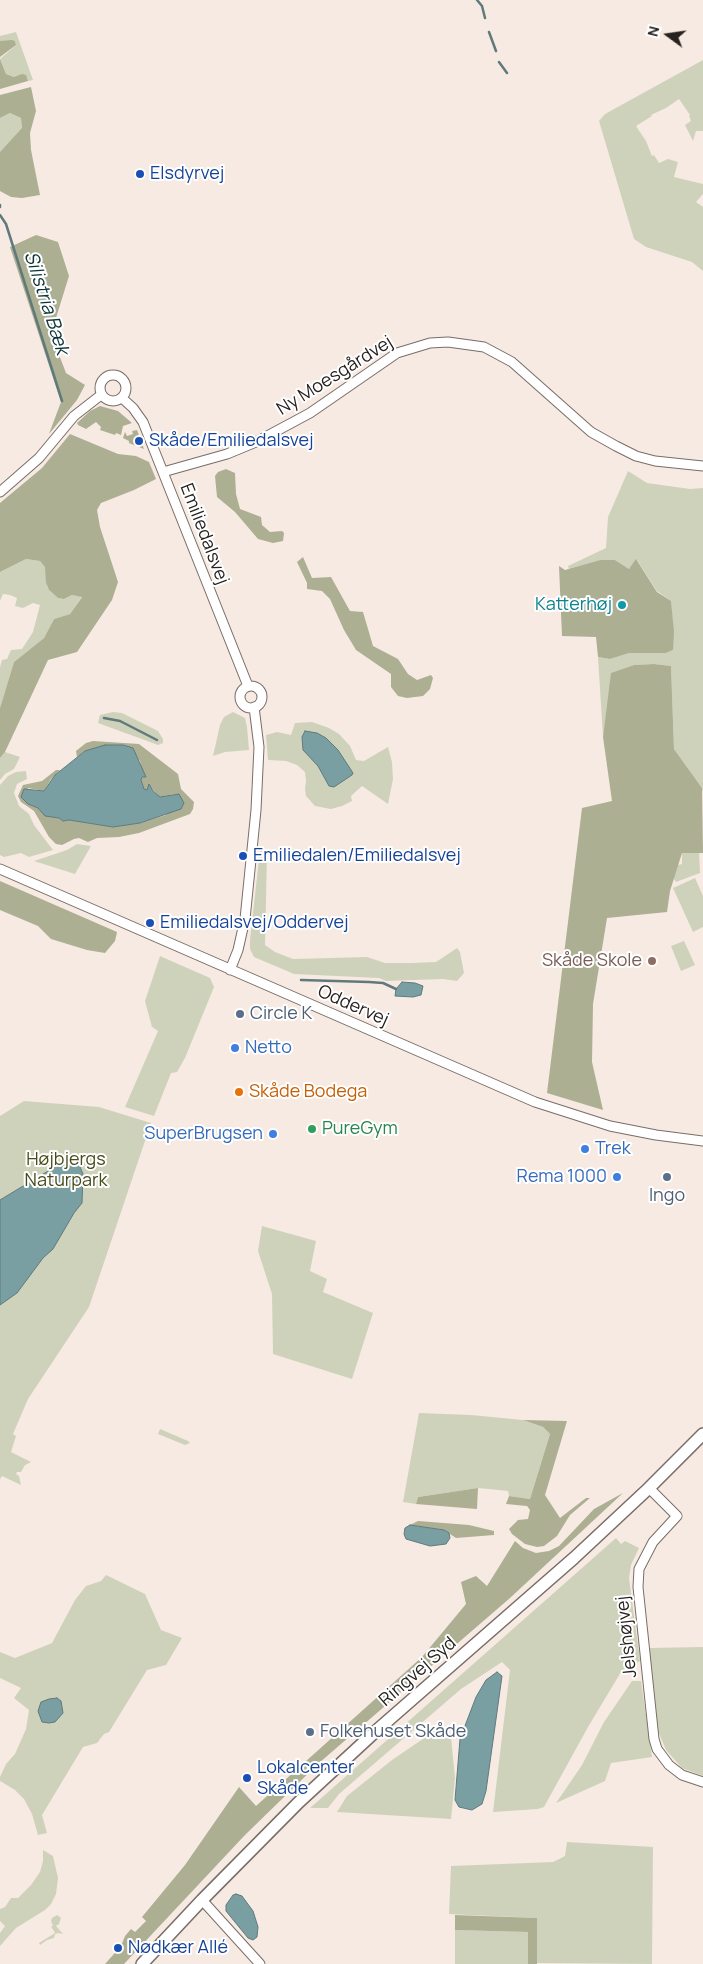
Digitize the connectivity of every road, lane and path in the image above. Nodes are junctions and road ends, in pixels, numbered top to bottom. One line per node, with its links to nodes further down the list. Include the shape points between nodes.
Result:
1 (101, 395): 2 (street, via 111,402); 2 (street, via 102,381 113,375 122,378 126,386); 5 (street, via 74,416 39,458)
2 (122, 398): 4 (street, Emiliedalsvej, via 142,422)
3 (703, 466): 4 (street, Ny Moesgårdvej, via 636,456 590,432 512,362 484,347 448,342 430,343 397,354 310,413 256,442 228,454)
4 (163, 472): 6 (street, Emiliedalsvej)
5 (0, 492)
6 (248, 686): 7 (street, via 258,688 261,694 261,701); 7 (street, via 242,690 240,700 244,706)
7 (254, 707): 9 (street, via 259,747 256,810 245,919)
8 (0, 869): 9 (street, Oddervej)
9 (230, 970): 10 (street, Oddervej, via 535,1102 610,1126)
10 (703, 1141)
11 (703, 1434): 12 (main road, Ringvej Syd)
12 (649, 1488): 13 (street, Jelshøjvej, via 677,1516 653,1542 639,1568 638,1587 654,1739 669,1765 682,1775); 14 (main road, Ringvej Syd, via 376,1731)
13 (703, 1782)
14 (202, 1900): 15 (main road, Ringvej Syd); 16 (street)
15 (142, 1964)
16 (260, 1964)

